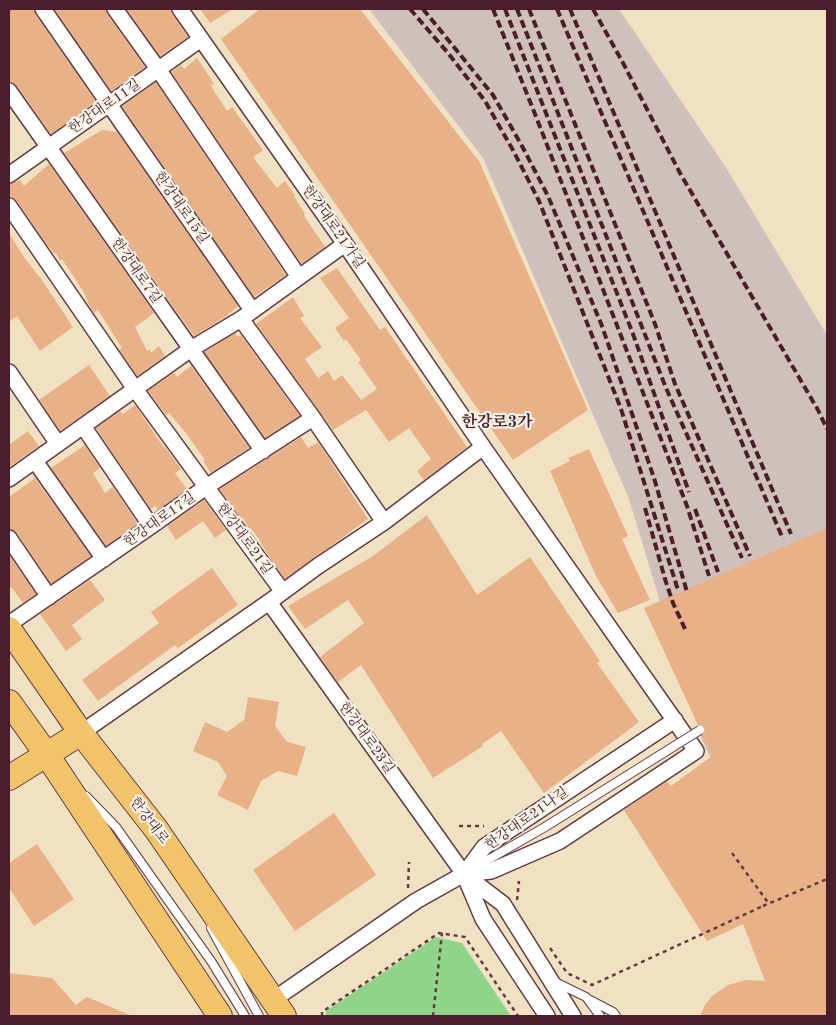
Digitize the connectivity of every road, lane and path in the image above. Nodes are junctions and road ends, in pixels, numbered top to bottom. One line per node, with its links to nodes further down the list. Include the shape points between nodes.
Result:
1 (43, 9): 7 (street)
2 (114, 9): 5 (street)
3 (180, 9): 4 (street, 한강대로21가길)
4 (201, 38): 5 (street, 한강대로11길); 11 (street, 한강대로21가길)
5 (158, 69): 7 (street, 한강대로11길); 12 (street)
6 (9, 91): 8 (street, 한강대로7길)
7 (109, 105): 8 (street, 한강대로11길); 13 (street, 한강대로15길)
8 (48, 147): 9 (street, 한강대로11길); 14 (street, 한강대로7길)
9 (9, 175)
10 (9, 206): 16 (street)
11 (345, 244): 12 (street); 20 (street, 한강대로21가길)
12 (299, 277): 13 (street)
13 (246, 314): 14 (street); 17 (street)
14 (191, 349): 16 (street); 21 (street, 한강대로7길)
15 (9, 372): 19 (street)
16 (135, 389): 18 (street); 24 (street, 한강대로21길)
17 (313, 418): 21 (street, 한강대로17길); 25 (street)
18 (83, 426): 19 (street); 26 (street)
19 (58, 444): 22 (street)
20 (483, 448): 25 (street); 35 (street, 한강대로21나길)
21 (263, 451): 24 (street, 한강대로17길)
22 (35, 461): 23 (street); 28 (street)
23 (9, 480)
24 (206, 487): 26 (street, 한강대로17길); 29 (street, 한강대로21길)
25 (384, 522): 29 (street)
26 (151, 526): 28 (street, 한강대로17길)
27 (9, 538): 30 (street)
28 (104, 559): 30 (street, 한강대로17길)
29 (283, 592): 31 (street)
30 (50, 597): 32 (street, 한강대로17길)
31 (269, 602): 37 (street); 45 (street, 한강대로23길)
32 (9, 624)
33 (9, 629): 37 (main road, 한강대로)
34 (9, 702): 38 (main road)
35 (675, 720): 45 (street, 한강대로21나길, via 484,848); 45 (street, 한강대로21나길, via 696,751 560,841 491,870)
36 (700, 730): 45 (lane, bridge)
37 (81, 732): 38 (main road); 42 (main road, 한강대로)
38 (47, 755): 39 (main road); 58 (main road); 59 (lane, via 116,827 211,961)
39 (9, 778)
40 (459, 826): 41 (path)
41 (484, 826)
42 (156, 828): 51 (lane); 57 (main road, 한강대로)
43 (732, 853): 50 (path)
44 (409, 862): 48 (path)
45 (464, 874): 55 (street, 한강대로23길, via 503,904); 57 (street, via 416,901); 63 (street, 한강대로23길, via 485,923)
46 (827, 879): 50 (path, bridge)
47 (519, 881): 49 (path)
48 (408, 889)
49 (517, 900)
50 (769, 904): 54 (path, bridge, via 592,985 567,973)
51 (198, 905)
52 (207, 922): 57 (lane)
53 (442, 933): 60 (path, via 322,1012); 61 (path); 62 (path, via 465,937)
54 (545, 940)
55 (550, 979): 56 (lane); 64 (street, 한강대로23길)
56 (586, 997): 65 (lane); 66 (lane)
57 (272, 1011)
58 (220, 1016)
59 (245, 1016)
60 (322, 1016)
61 (433, 1016)
62 (518, 1016)
63 (547, 1016)
64 (573, 1016)
65 (600, 1016)
66 (616, 1016)

